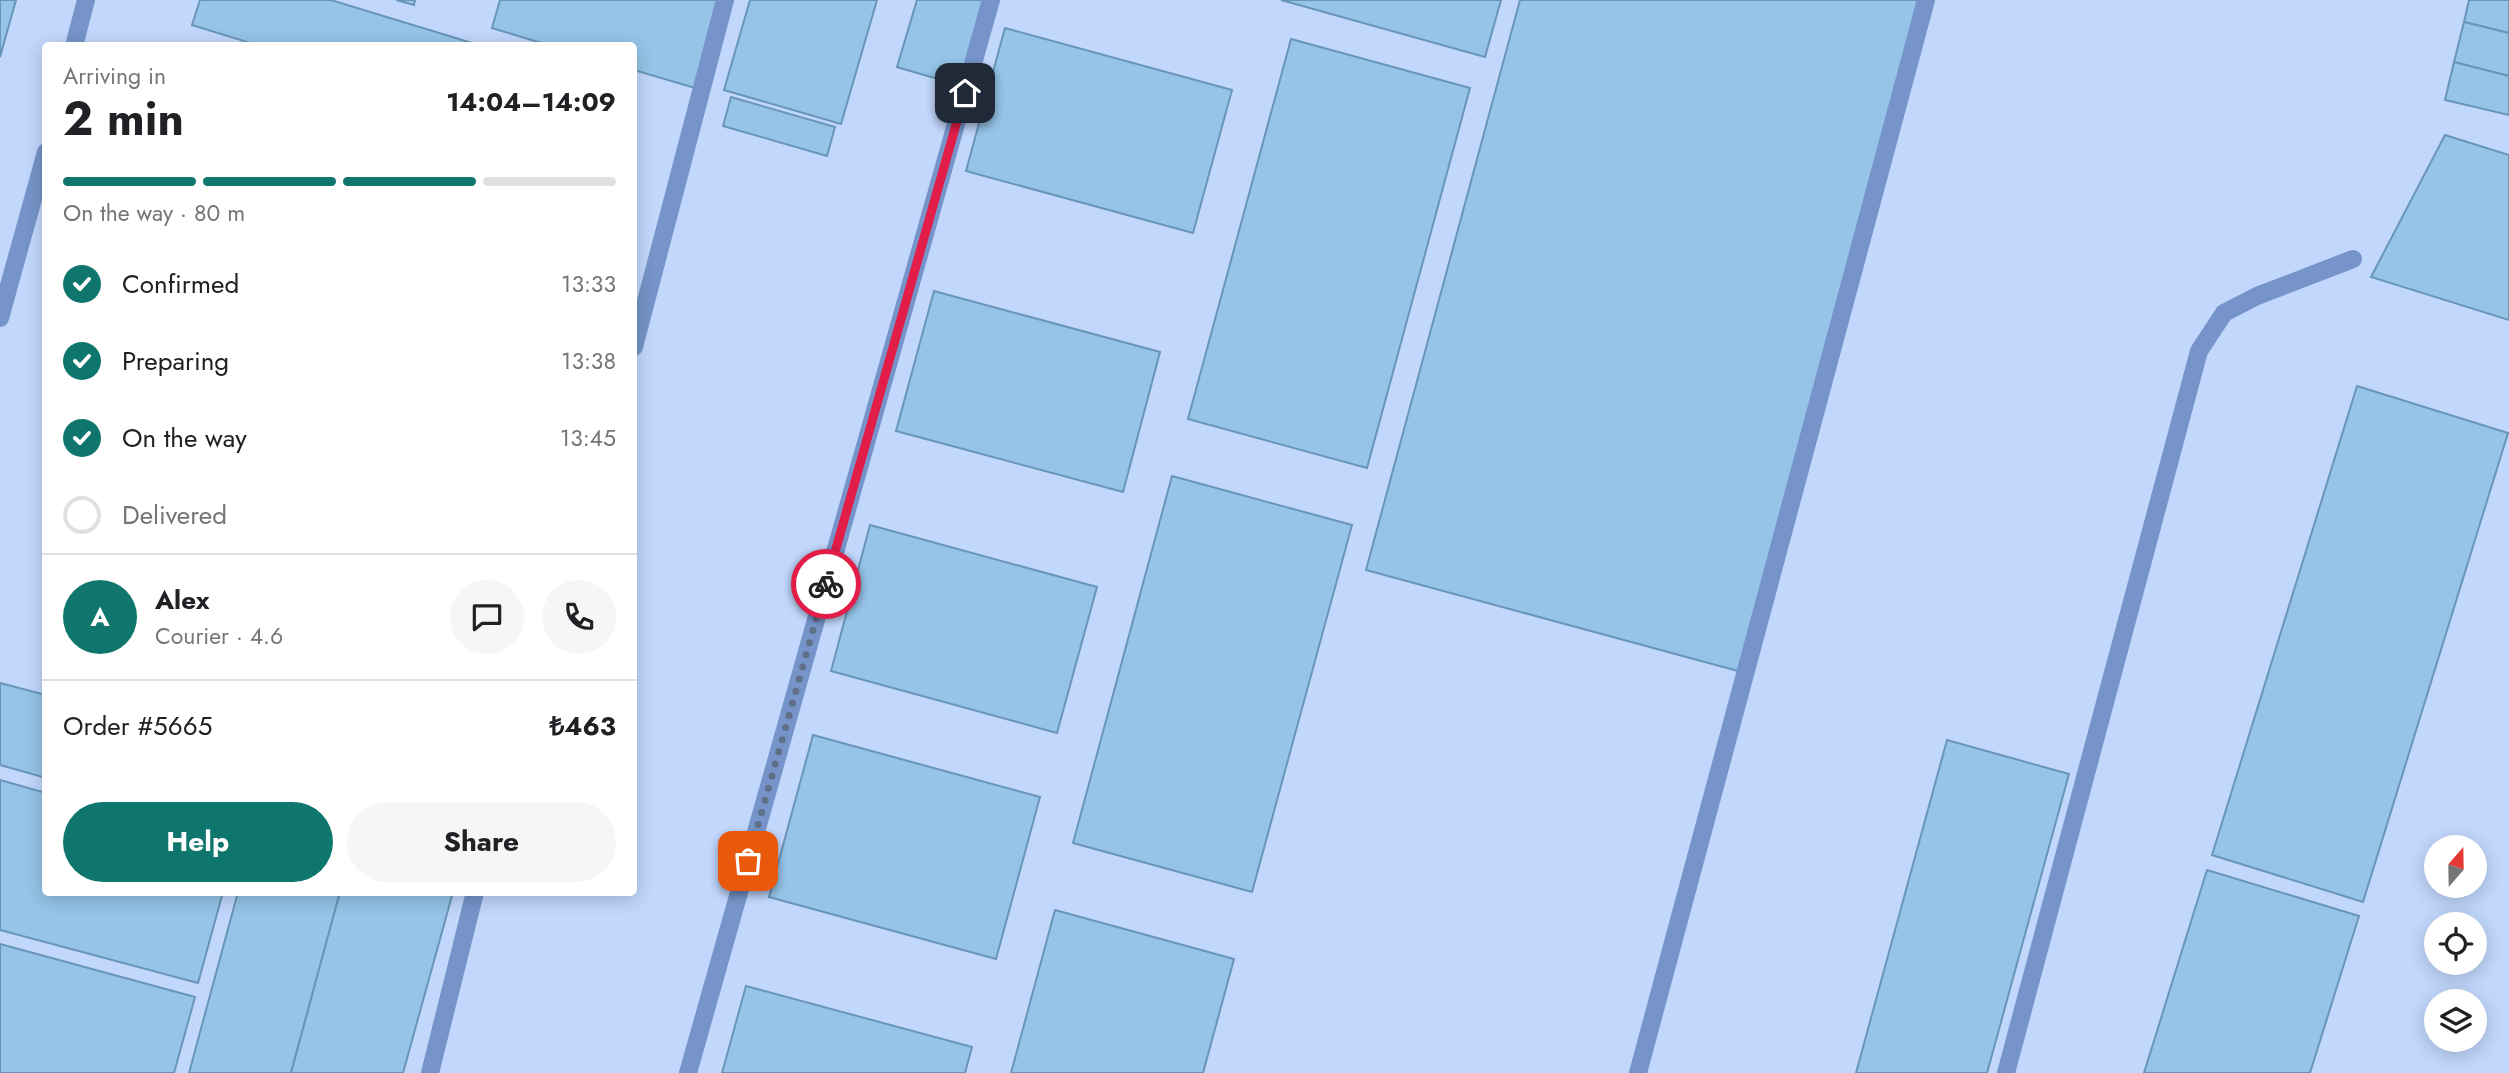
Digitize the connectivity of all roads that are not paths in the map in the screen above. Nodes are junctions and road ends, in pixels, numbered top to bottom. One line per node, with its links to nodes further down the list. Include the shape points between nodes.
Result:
1 (86, 0): 5 (street)
2 (725, 0): 9 (street)
3 (991, 0): 12 (street)
4 (1926, 0): 13 (street)
5 (76, 42)
6 (42, 166): 8 (street)
7 (2353, 259): 14 (street, via 2224,313 2199,351)
8 (0, 318)
9 (637, 336)
10 (474, 896): 11 (street)
11 (430, 1073)
12 (688, 1073)
13 (1638, 1073)
14 (2006, 1073)

